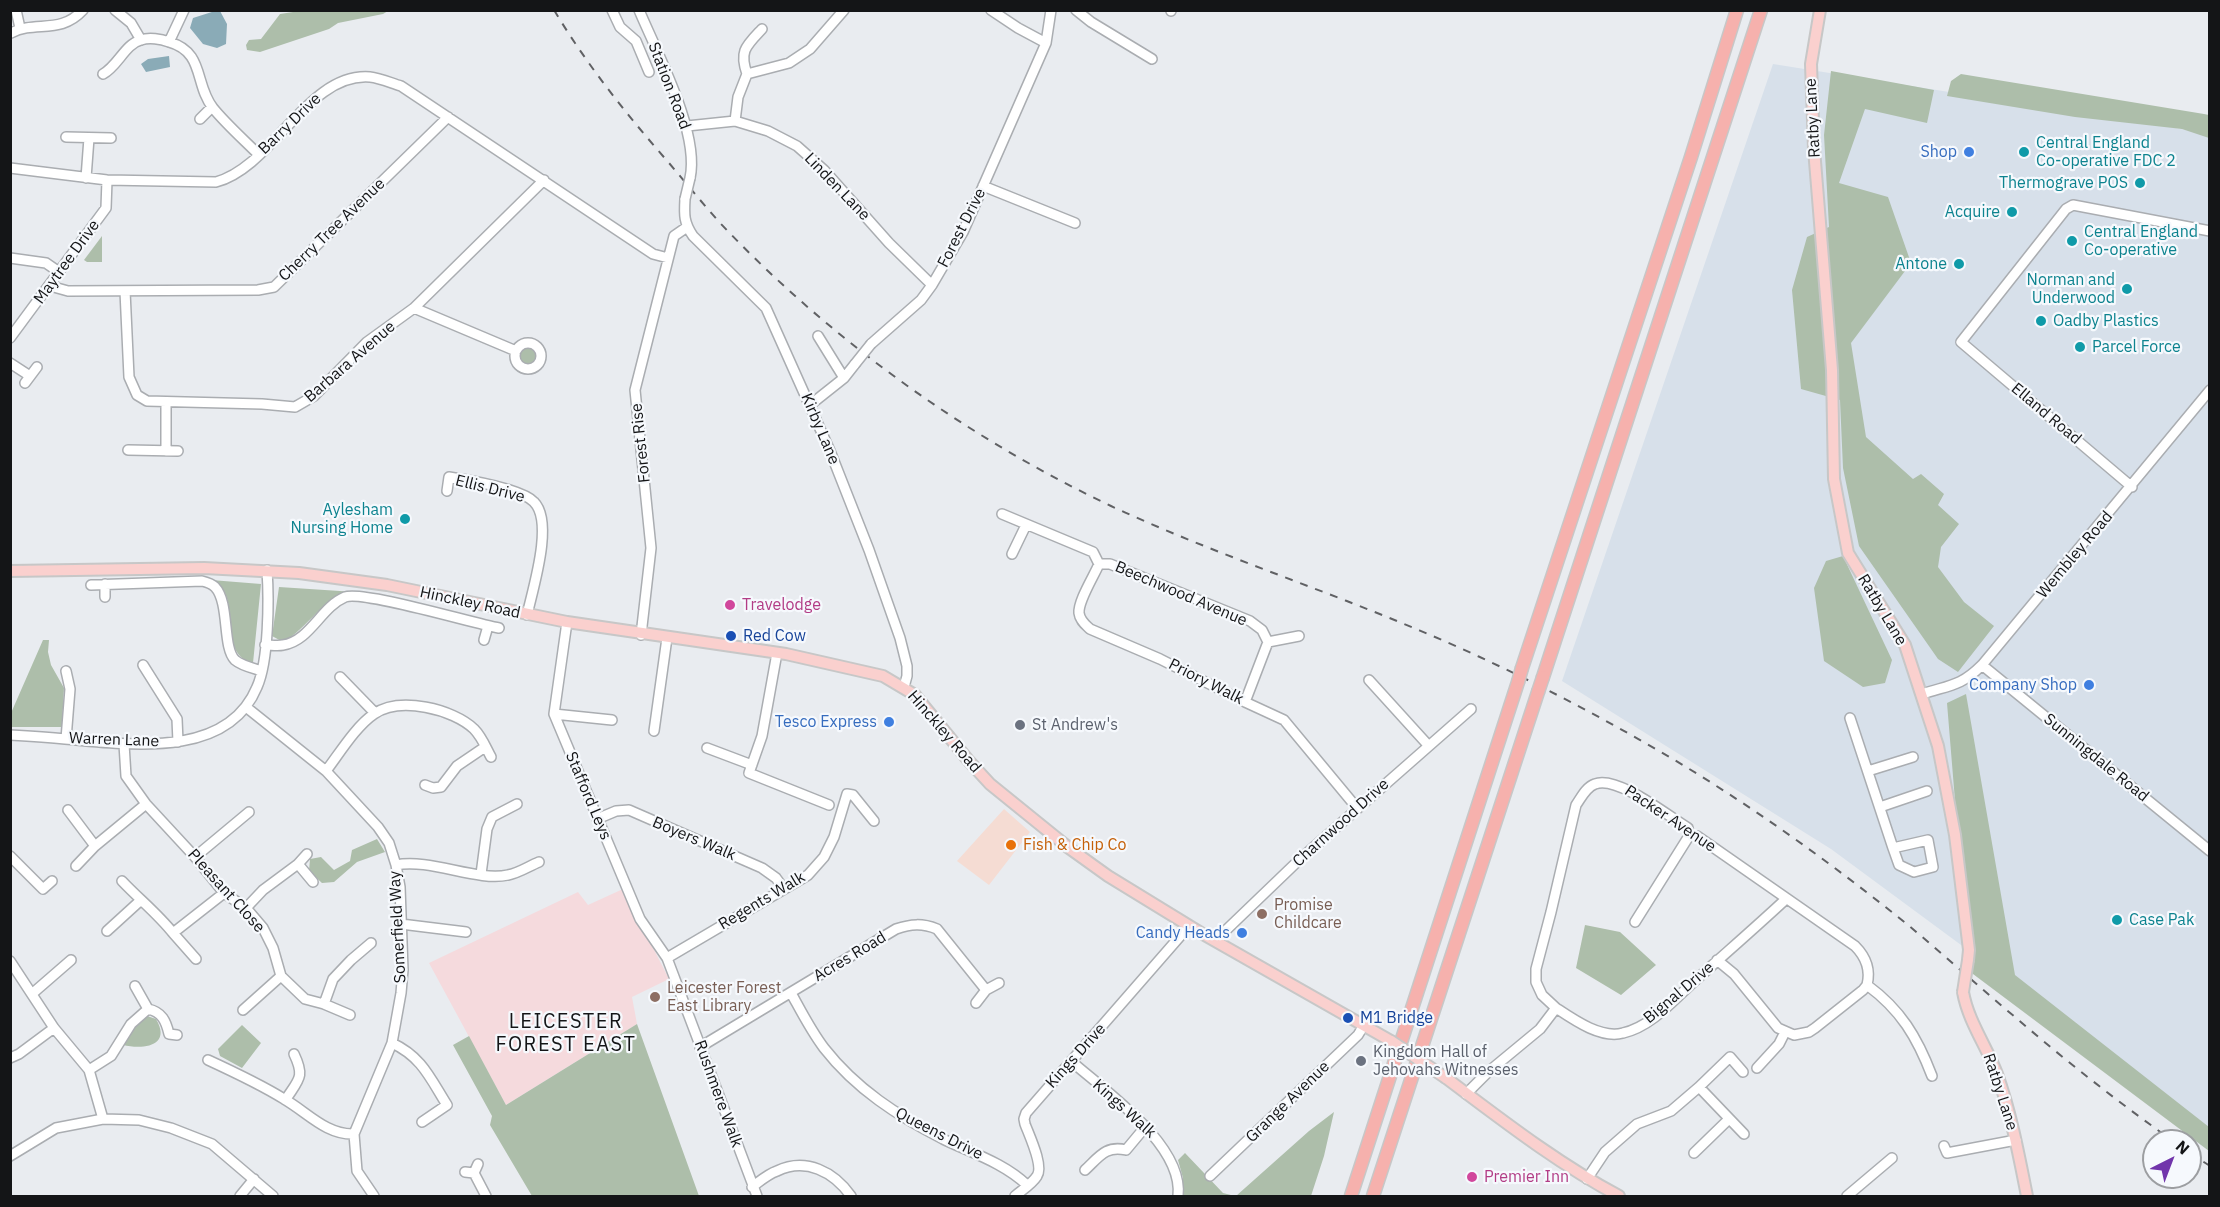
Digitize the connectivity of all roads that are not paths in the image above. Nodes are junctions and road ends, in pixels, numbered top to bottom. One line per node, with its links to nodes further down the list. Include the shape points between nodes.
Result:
1 (16, 10): 14 (street)
2 (83, 10): 14 (street, via 67,23)
3 (115, 10): 17 (street, via 131,23)
4 (184, 10): 18 (street)
5 (612, 10): 21 (street, via 620,27 636,41)
6 (639, 10): 28 (street, Station Road)
7 (844, 10): 23 (street, via 810,49 789,63)
8 (991, 10): 19 (street)
9 (1051, 10): 19 (street, Forest Drive)
10 (1076, 10): 20 (street)
11 (1737, 10): 216 (highway, bridge)
12 (1761, 10): 217 (highway, bridge)
13 (1820, 10): 91 (main road, Ratby Lane, via 1811,64 1832,370 1834,479 1848,553 1905,645)
14 (20, 28): 16 (street)
15 (762, 29): 23 (street, via 746,46 742,60)
16 (10, 33)
17 (141, 40): 18 (street); 22 (street)
18 (169, 42): 24 (street, via 189,52)
19 (1046, 43): 37 (street, Forest Drive)
20 (1152, 59)
21 (649, 72)
22 (103, 74)
23 (747, 74): 27 (street, via 738,97)
24 (212, 107): 26 (street); 32 (street)
25 (448, 117): 32 (street, Barry Drive, via 401,86 371,77 349,78 326,89); 36 (street, Barry Drive); 46 (street, Cherry Tree Avenue, via 274,287)
26 (201, 119)
27 (735, 121): 28 (street, Linden Lane); 44 (street, Linden Lane, via 768,131 797,146)
28 (687, 126): 39 (street, Station Road, bridge, via 692,159 683,218)
29 (66, 137): 30 (street)
30 (89, 138): 31 (street); 34 (street)
31 (111, 138)
32 (258, 155): 35 (street, Barry Drive, via 230,178 216,182)
33 (10, 168): 34 (street, Barry Drive)
34 (86, 178): 35 (street, Barry Drive)
35 (107, 180): 43 (street, Maytree Drive, via 106,208)
36 (544, 180): 42 (street, Barry Drive, via 653,254); 47 (street, Barbara Avenue)
37 (984, 186): 38 (street); 44 (street, Forest Drive)
38 (1076, 223)
39 (687, 227): 42 (street, Forest Rise, via 674,236); 56 (street, Kirby Lane, via 766,308)
40 (2210, 231): 60 (street, Elland Road, via 2073,205 1960,342)
41 (10, 258): 43 (street, via 46,263)
42 (668, 258): 75 (street, Forest Rise, via 635,390 651,548)
43 (59, 272): 45 (street, Maytree Drive)
44 (932, 285): 53 (street, Forest Drive, bridge, via 921,300 871,344)
45 (50, 286): 46 (street, Cherry Tree Avenue, via 68,291); 49 (street, Maytree Drive)
46 (124, 291): 55 (street, Barbara Avenue, via 132,388 147,401)
47 (414, 308): 50 (street); 55 (street, Barbara Avenue, via 367,342 314,396 295,408)
48 (819, 336): 53 (street)
49 (10, 338)
50 (516, 351)
51 (10, 363): 52 (street, via 28,379)
52 (37, 367)
53 (844, 378): 56 (street, Forest Drive)
54 (2210, 390): 60 (street, Wembley Road)
55 (166, 403): 58 (street)
56 (810, 405): 90 (street, Kirby Lane, via 900,638 908,676)
57 (128, 450): 58 (street)
58 (166, 451): 59 (street)
59 (177, 451)
60 (2132, 486): 83 (street, Wembley Road)
61 (447, 491): 71 (street, Ellis Drive, via 449,477 463,479 522,494 541,511 543,534)
62 (1002, 514): 63 (street, Beechwood Avenue)
63 (1026, 525): 64 (street, via 1012,542); 65 (street, Beechwood Avenue, via 1093,552)
64 (1012, 554)
65 (1099, 564): 79 (street, Beechwood Avenue, via 1110,564 1250,621 1262,630); 92 (street, Priory Walk, via 1079,614 1090,629)
66 (267, 570): 67 (main road, Hinckley Road); 71 (main road, Hinckley Road, via 387,585); 80 (street, Warren Lane)
67 (10, 571)
68 (105, 584): 69 (street); 70 (street); 85 (street, via 202,581 215,586 222,599 234,659)
69 (91, 585)
70 (105, 597)
71 (527, 615): 72 (main road, Hinckley Road)
72 (567, 622): 75 (main road, Hinckley Road); 96 (street)
73 (488, 626): 74 (street); 78 (street); 80 (street, via 383,600 346,596 295,641)
74 (499, 628)
75 (641, 635): 77 (main road, Hinckley Road)
76 (1299, 636): 79 (street)
77 (667, 638): 81 (main road, Hinckley Road); 99 (street)
78 (484, 640)
79 (1268, 642): 92 (street)
80 (265, 645): 85 (street, Warren Lane)
81 (777, 652): 90 (main road, Hinckley Road, via 874,673); 109 (street, via 762,736)
82 (144, 665): 102 (street, via 177,719)
83 (1982, 665): 91 (street, Wembley Road, via 1952,687); 126 (street, Sunningdale Road)
84 (66, 671): 101 (street, via 70,689)
85 (262, 671): 93 (street, Warren Lane)
86 (356, 676): 89 (street)
87 (340, 677): 89 (street)
88 (1369, 680): 104 (street)
89 (347, 685): 95 (street)
90 (904, 687): 147 (main road, Hinckley Road, via 925,705 990,784 1108,876)
91 (1922, 694): 194 (main road, Ratby Lane, bridge, via 1938,746 1955,835 1969,950 1963,992 1997,1075)
92 (1245, 702): 118 (street, Priory Walk, via 1284,720)
93 (246, 707): 102 (street, Warren Lane, via 204,736); 110 (street, Somerfield Way)
94 (1471, 709): 104 (street, Charnwood Drive)
95 (375, 713): 105 (street, via 405,706 441,711 468,725); 110 (street)
96 (554, 714): 98 (street); 121 (street, Stafford Leys)
97 (1850, 718): 111 (street)
98 (612, 720)
99 (654, 731)
100 (10, 735): 101 (street, Warren Lane)
101 (66, 739): 103 (street, Warren Lane)
102 (178, 742): 103 (street, Warren Lane)
103 (124, 744): 114 (street, Pleasant Close, via 126,776)
104 (1428, 745): 118 (street, Charnwood Drive)
105 (485, 747): 107 (street); 112 (street, via 457,766 441,787)
106 (707, 748): 109 (street)
107 (491, 757)
108 (1913, 757): 111 (street)
109 (752, 765): 116 (street, via 749,773)
110 (326, 771): 132 (street, Somerfield Way, via 378,827 389,843)
111 (1868, 771): 117 (street)
112 (425, 785)
113 (1927, 791): 117 (street)
114 (146, 804): 124 (street); 129 (street, Pleasant Close)
115 (517, 804): 135 (street, via 492,817)
116 (829, 805)
117 (1880, 807): 125 (street)
118 (1357, 808): 151 (street, Charnwood Drive)
119 (68, 810): 124 (street)
120 (249, 812): 129 (street)
121 (597, 819): 140 (street, Boyers Walk, via 629,810 762,868); 153 (street, Stafford Leys, via 640,919)
122 (874, 820): 140 (street, Regents Walk, via 853,795 847,794 824,857 808,875)
123 (1689, 836): 142 (street, Packer Avenue, via 1697,836); 145 (street); 167 (street, Packer Avenue, via 1688,828 1622,786 1595,784 1586,791 1576,805 1536,969 1542,996)
124 (95, 846): 133 (street)
125 (1893, 848): 125 (street, via 1928,840 1933,867 1914,872 1899,865)
126 (2210, 851)
127 (307, 854): 131 (street)
128 (10, 856): 137 (street, via 43,888)
129 (195, 856): 141 (street, Pleasant Close)
130 (539, 862): 134 (street)
131 (298, 864): 139 (street); 144 (street)
132 (396, 865): 135 (street); 146 (street, Somerfield Way)
133 (76, 866)
134 (526, 868): 135 (street, via 507,875); 136 (street)
135 (481, 874)
136 (532, 877)
137 (52, 881)
138 (122, 881): 143 (street)
139 (313, 882)
140 (784, 889): 153 (street, Regents Walk)
141 (224, 893): 144 (street, Pleasant Close); 150 (street)
142 (1786, 899): 156 (street, Bignal Drive); 160 (street, Packer Avenue, via 1863,953 1868,966)
143 (141, 900): 148 (street); 150 (street)
144 (246, 908): 158 (street, Pleasant Close, via 263,928)
145 (1635, 922)
146 (401, 924): 149 (street); 175 (street, Somerfield Way, via 403,970)
147 (1189, 926): 151 (main road, Hinckley Road); 180 (street, Kings Drive)
148 (107, 931)
149 (466, 932)
150 (173, 933): 154 (street)
151 (1217, 942): 172 (main road, Hinckley Road)
152 (371, 943): 166 (street, via 333,979)
153 (667, 958): 176 (street, Rushmere Walk)
154 (196, 959)
155 (71, 960): 163 (street)
156 (1718, 960): 167 (street, Bignal Drive, via 1664,1010 1622,1034 1609,1034 1576,1022); 173 (street)
157 (11, 964): 163 (street)
158 (281, 976): 166 (street, Pleasant Close, via 305,999); 169 (street)
159 (999, 983): 162 (street)
160 (1867, 985): 173 (street, via 1809,1032); 184 (street, via 1905,1022)
161 (135, 986): 168 (street)
162 (986, 990): 164 (street, Acres Road, via 937,929 913,924 896,929); 165 (street)
163 (33, 993): 171 (street)
164 (791, 993): 176 (street, Acres Road); 206 (street, Queens Drive, via 822,1046 882,1104 1012,1172)
165 (976, 1003)
166 (324, 1004): 170 (street, Pleasant Close)
167 (1556, 1008): 186 (street, via 1540,1029)
168 (148, 1009): 174 (street, via 157,1011 166,1021 169,1034); 182 (street, via 131,1024 111,1056)
169 (243, 1010)
170 (350, 1015)
171 (54, 1028): 178 (street); 182 (street)
172 (1368, 1028): 186 (main road, Hinckley Road, bridge); 203 (street, Grange Avenue)
173 (1785, 1032): 181 (street)
174 (177, 1035)
175 (392, 1043): 190 (street, via 419,1061 447,1105); 192 (street, Somerfield Way)
176 (700, 1047): 207 (street, Rushmere Walk)
177 (294, 1054): 187 (street, via 301,1069)
178 (10, 1058)
179 (208, 1060): 187 (street)
180 (1071, 1061): 191 (street, Kings Walk); 206 (street, Kings Drive, via 1026,1113 1025,1124 1040,1170)
181 (1757, 1068)
182 (89, 1070): 188 (street)
183 (1743, 1072): 185 (street, via 1730,1057)
184 (1932, 1076)
185 (1699, 1087): 189 (street); 205 (street, via 1671,1111 1637,1124 1609,1147)
186 (1466, 1094): 205 (main road, Hinckley Road)
187 (286, 1099): 192 (street, via 311,1120 344,1135)
188 (103, 1119): 198 (street, via 57,1128); 204 (street, via 139,1120 202,1140)
189 (1729, 1119): 193 (street); 197 (street)
190 (422, 1122)
191 (1146, 1126): 196 (street); 215 (street, Kings Walk, via 1165,1150)
192 (354, 1134): 210 (street, Somerfield Way, via 357,1171)
193 (1744, 1134)
194 (2016, 1140): 195 (street, via 1947,1153); 220 (main road, Ratby Lane)
195 (1944, 1146)
196 (1126, 1150): 200 (street); 202 (street, via 1115,1147 1102,1153)
197 (1694, 1153)
198 (10, 1156)
199 (1892, 1158): 219 (street)
200 (1133, 1159)
201 (472, 1170): 211 (street)
202 (1085, 1170)
203 (1210, 1176)
204 (254, 1179): 208 (street); 209 (street)
205 (1587, 1179): 218 (main road, Hinckley Road)
206 (1027, 1185): 214 (street, Kings Drive)
207 (752, 1186): 212 (street, Rushmere Walk); 213 (street, via 777,1170 797,1165 820,1168 841,1183)
208 (240, 1197)
209 (273, 1197)
210 (374, 1197)
211 (486, 1197)
212 (756, 1197)
213 (851, 1197)
214 (1016, 1197)
215 (1178, 1197)
216 (1351, 1197)
217 (1373, 1197)
218 (1619, 1197)
219 (1847, 1197)
220 (2027, 1197)

